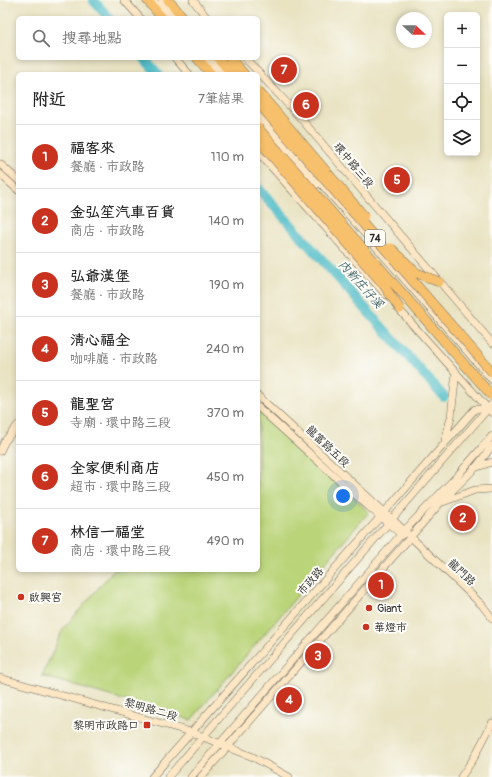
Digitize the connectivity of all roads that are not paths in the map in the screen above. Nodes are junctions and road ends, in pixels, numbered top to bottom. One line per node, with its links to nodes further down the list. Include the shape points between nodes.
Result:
1 (124, 0): 8 (street)
2 (143, 0): 9 (highway)
3 (147, 0): 10 (highway)
4 (154, 0): 11 (street)
5 (162, 0): 12 (street)
6 (168, 0): 13 (highway)
7 (193, 0): 14 (street)
8 (138, 16)
9 (155, 16)
10 (160, 16)
11 (167, 16)
12 (181, 16)
13 (181, 16)
14 (205, 16)
15 (177, 60): 23 (street)
16 (191, 60): 24 (highway)
17 (199, 60): 25 (highway)
18 (206, 60): 26 (street)
19 (214, 60): 27 (street)
20 (220, 60): 28 (highway)
21 (232, 60): 29 (highway)
22 (247, 60): 30 (street, 環中路三段)
23 (187, 72)
24 (201, 72)
25 (209, 72)
26 (216, 72)
27 (224, 72)
28 (230, 72)
29 (242, 72)
30 (258, 72)
31 (260, 74): 34 (street, 環中路三段)
32 (260, 93): 46 (highway, bridge, via 393,250 417,273)
33 (260, 106): 50 (highway, 74, bridge)
34 (297, 114): 38 (street); 46 (street, 環中路三段)
35 (260, 115): 38 (street)
36 (260, 122): 38 (street)
37 (260, 130): 53 (highway, 74, bridge)
38 (273, 132): 40 (street); 51 (street); 52 (street)
39 (260, 142): 47 (highway, bridge, via 383,284)
40 (260, 144)
41 (260, 154): 47 (street)
42 (0, 164): 44 (street)
43 (0, 174): 45 (street)
44 (16, 178)
45 (16, 188)
46 (439, 282): 48 (street, 環中路三段)
47 (400, 310): 49 (street)
48 (492, 343)
49 (456, 372): 56 (street); 59 (street)
50 (492, 372)
51 (492, 380)
52 (492, 386)
53 (492, 396)
54 (260, 398): 67 (street, 龍富路五段)
55 (260, 409): 67 (street, 龍富路五段)
56 (491, 409): 59 (street, 市政路, via 475,409); 68 (street, 市政路)
57 (16, 428): 61 (street)
58 (492, 436): 64 (street)
59 (445, 443): 67 (street, 市政路)
60 (492, 446): 63 (street)
61 (0, 451)
62 (492, 462): 63 (street)
63 (476, 467): 64 (street); 66 (street)
64 (458, 475): 69 (street)
65 (492, 489): 66 (street, via 475,490)
66 (441, 502): 70 (street)
67 (382, 514): 68 (street, 龍門路); 74 (street, 市政路)
68 (390, 521): 69 (street, 龍門路); 75 (street, 市政路)
69 (403, 533): 70 (street, 龍門路); 76 (street)
70 (412, 540): 71 (street, 龍門路, via 482,605); 77 (street)
71 (492, 618)
72 (0, 678): 74 (street, 黎明路二段)
73 (492, 723): 83 (street)
74 (192, 732): 75 (street, 黎明路二段); 78 (street, 市政路)
75 (202, 737): 76 (street, 黎明路二段); 79 (street, 市政路)
76 (220, 743): 77 (street, 黎明路二段); 80 (street)
77 (228, 746): 81 (street); 82 (street, 黎明路二段)
78 (152, 777)
79 (168, 777)
80 (191, 777)
81 (201, 777)
82 (289, 777)
83 (462, 777)

